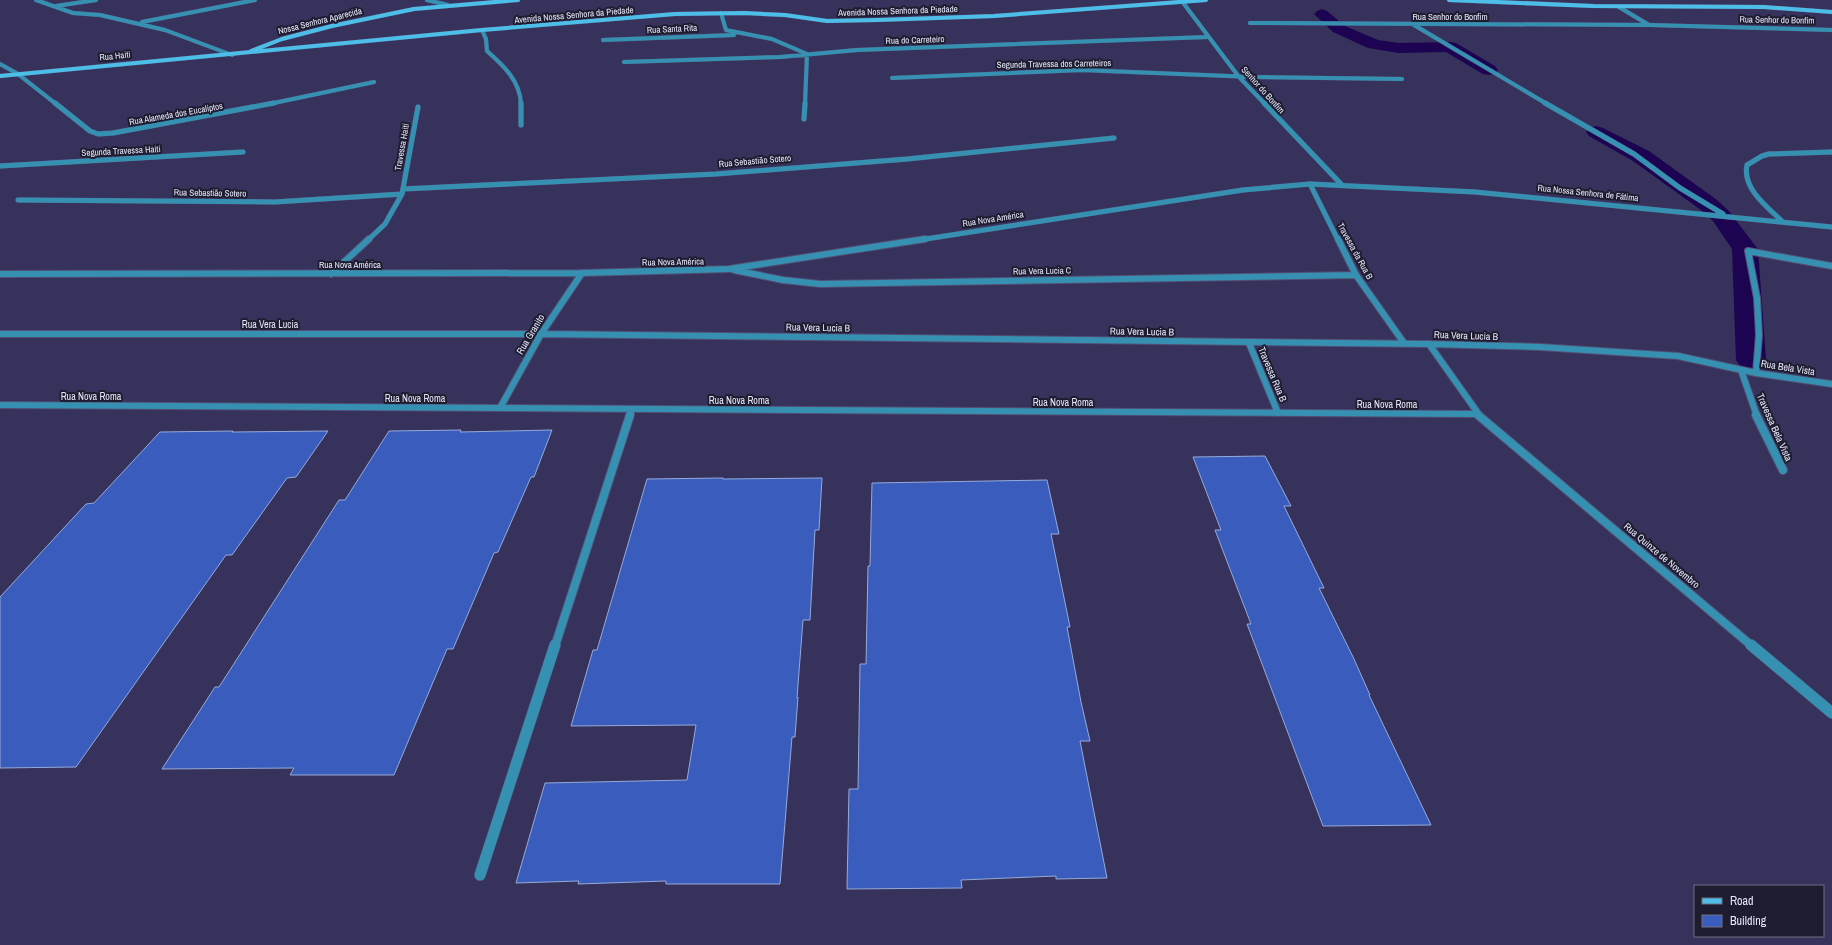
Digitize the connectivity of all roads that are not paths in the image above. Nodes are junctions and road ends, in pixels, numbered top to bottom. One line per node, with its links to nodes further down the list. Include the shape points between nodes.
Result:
1 (36, 0): 10 (street)
2 (96, 0): 10 (street)
3 (255, 0): 14 (street)
4 (427, 0): 9 (street)
5 (518, 0): 9 (street, Nossa Senhora Aparecida)
6 (1206, 0): 8 (street, Avenida Nossa Senhora da Piedade)
7 (1450, 0): 11 (street)
8 (1182, 1): 13 (street, Avenida Nossa Senhora da Piedade, via 994,16 878,20 827,21 765,14); 21 (street, Senhor do Bonfim)
9 (448, 5): 23 (street, Nossa Senhora Aparecida, via 409,10 332,26 268,43)
10 (54, 7): 14 (street, via 73,13 100,15)
11 (1619, 7): 12 (street, via 1764,7); 17 (street)
12 (1832, 12)
13 (721, 13): 18 (street, Avenida Nossa Senhora da Piedade, via 675,14); 20 (street, via 726,30)
14 (139, 23): 25 (street)
15 (1250, 23): 16 (street, Rua Senhor do Bonfim)
16 (1413, 25): 17 (street, Rua Senhor do Bonfim); 45 (street, via 1634,154 1680,188)
17 (1650, 26): 19 (street, Rua Senhor do Bonfim)
18 (482, 30): 23 (street, Avenida Nossa Senhora da Piedade); 36 (street, via 487,51 501,62 520,92)
19 (1832, 30)
20 (742, 34): 22 (street, Rua Santa Rita); 24 (street, via 763,36)
21 (1207, 37): 24 (street, Rua do Carreteiro, via 850,50); 30 (street, Senhor do Bonfim)
22 (603, 40)
23 (247, 53): 25 (street, Avenida Nossa Senhora da Piedade)
24 (807, 54): 26 (street, Rua do Carreteiro); 35 (street)
25 (232, 55): 28 (street, Rua Haiti)
26 (624, 62)
27 (0, 64): 28 (street, Rua Alameda dos Eucaliptos)
28 (18, 74): 29 (street, Rua Haiti); 33 (street, Rua Alameda dos Eucaliptos, via 90,131 98,134 251,108)
29 (0, 76)
30 (1239, 77): 31 (street, Segunda Travessa dos Carreteiros, via 1082,70); 32 (street, Segunda Travessa dos Carreteiros); 42 (street, Senhor do Bonfim)
31 (892, 78)
32 (1402, 79)
33 (374, 82)
34 (418, 107): 43 (street, Travessa Haiti)
35 (804, 120)
36 (521, 124)
37 (1114, 138): 43 (street, Rua Sebastião Sotero, via 907,159 716,174)
38 (243, 152): 40 (street, Segunda Travessa Haiti)
39 (1832, 152): 46 (street, via 1769,154 1747,165 1745,176 1749,185)
40 (0, 166)
41 (1310, 184): 42 (street, Rua Nova América); 49 (street, Rua Nova América, via 1243,190); 53 (street, Travessa da Rua B)
42 (1341, 184): 45 (street, Rua Nossa Senhora de Fátima, via 1510,194)
43 (402, 192): 44 (street, Rua Sebastião Sotero, via 270,202); 52 (street, via 385,224)
44 (18, 200)
45 (1728, 216): 46 (street, Rua Nossa Senhora de Fátima)
46 (1782, 221): 47 (street, Rua Nossa Senhora de Fátima)
47 (1832, 227)
48 (1832, 266): 60 (street, via 1748,251 1757,298 1759,335)
49 (729, 269): 50 (street, Rua Nova América); 53 (street, Rua Vera Lucia C, via 790,282 820,284)
50 (582, 273): 52 (street, Rua Nova América); 55 (street, Rua Granito)
51 (0, 274): 52 (street, Rua Nova América)
52 (331, 274)
53 (1356, 275): 57 (street, Travessa da Rua B)
54 (0, 334): 55 (street, Rua Vera Lucia)
55 (540, 334): 56 (street, Rua Vera Lucia B); 63 (street, Rua Granito)
56 (1249, 343): 57 (street, Rua Vera Lucia B); 65 (street, Travessa Rua B)
57 (1404, 343): 58 (street, Rua Vera Lucia B)
58 (1429, 344): 59 (street, Rua Vera Lucia B, via 1540,347 1650,354 1696,360); 66 (street, Rua Quinze de Novembro)
59 (1741, 370): 60 (street, Rua Bela Vista); 67 (street, Travessa Bela Vista, via 1756,415)
60 (1756, 373): 61 (street, Rua Bela Vista)
61 (1832, 384)
62 (0, 405): 63 (street, Rua Nova Roma)
63 (500, 408): 64 (street, Rua Nova Roma)
64 (632, 409): 65 (street, Rua Nova Roma); 69 (street)
65 (1278, 413): 66 (street, Rua Nova Roma)
66 (1477, 414): 68 (street, Rua Quinze de Novembro)
67 (1783, 470)
68 (1832, 713)
69 (480, 875)

